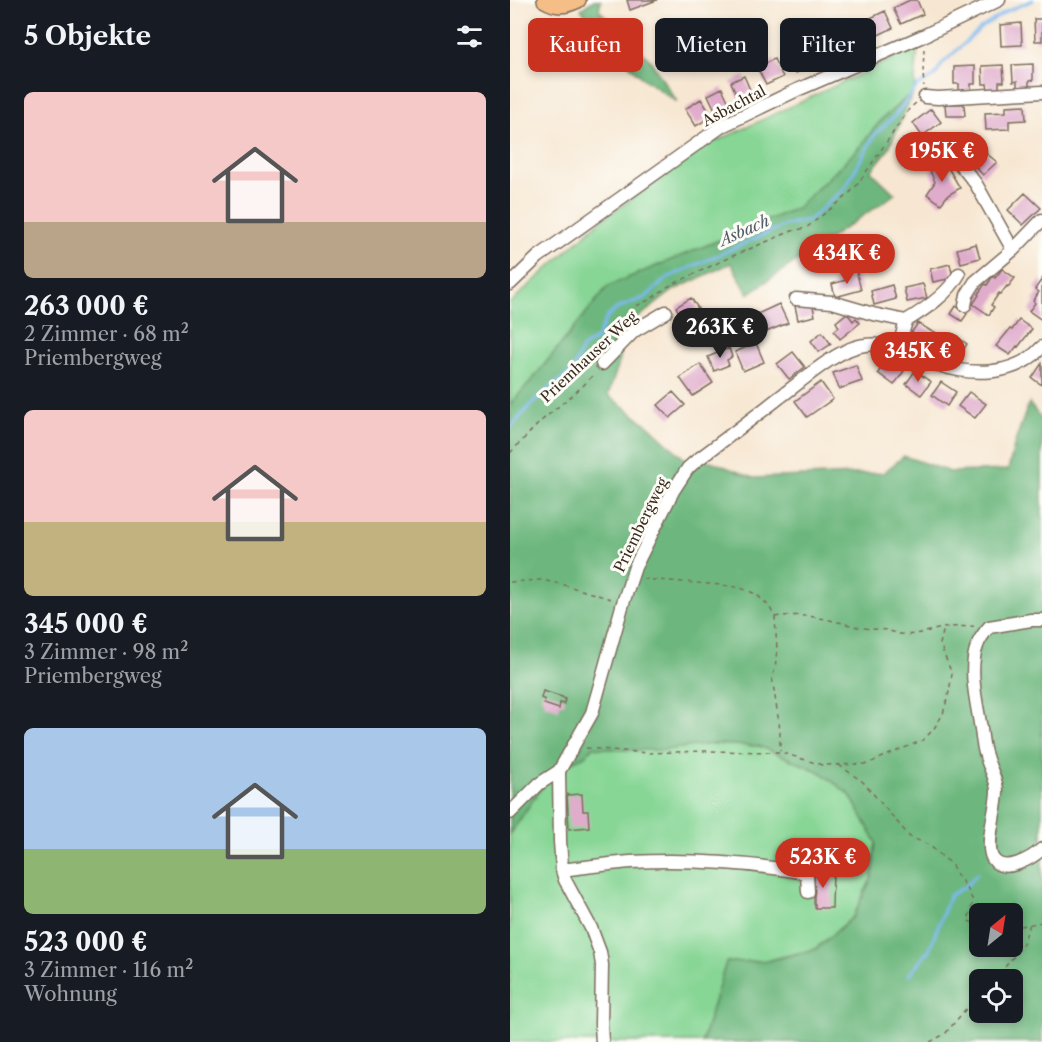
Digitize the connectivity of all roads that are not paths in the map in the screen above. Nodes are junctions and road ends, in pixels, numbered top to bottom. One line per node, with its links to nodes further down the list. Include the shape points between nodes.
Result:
1 (545, 0): 2 (main road, via 556,6)
2 (578, 0)
3 (999, 0): 10 (street, Asbachtal, via 722,126 538,257)
4 (1042, 92): 5 (street, via 950,98)
5 (925, 93)
6 (953, 155): 8 (street, via 976,184)
7 (1042, 220): 8 (street)
8 (1013, 250): 12 (street, via 975,282)
9 (959, 274): 14 (street, via 940,297)
10 (510, 284)
11 (796, 299): 14 (street, via 832,302)
12 (965, 305)
13 (666, 312): 17 (street, Priemhauser Weg, via 634,331)
14 (906, 321): 16 (street)
15 (1042, 347): 16 (street, Priembergweg, via 1019,364 996,372 938,365)
16 (898, 349): 19 (street, Priembergweg, via 878,344 848,350 696,461 681,477 631,577 595,705)
17 (602, 364)
18 (1042, 620): 21 (street, via 989,627 979,640 974,658 985,754 997,791 990,852 995,862 1006,866 1027,860)
19 (558, 771): 20 (street); 22 (street)
20 (510, 813)
21 (1042, 849)
22 (562, 870): 23 (street, via 679,861 767,866 807,873); 24 (street, via 600,952)
23 (808, 892)
24 (602, 1042)

